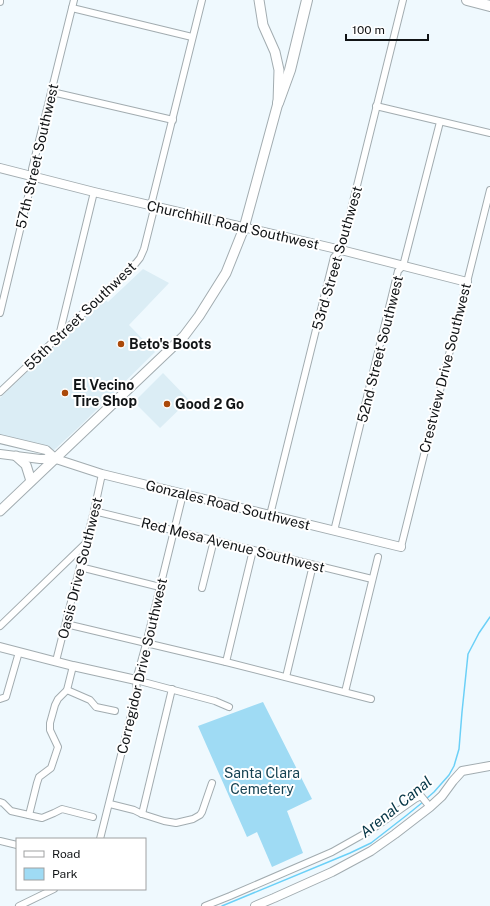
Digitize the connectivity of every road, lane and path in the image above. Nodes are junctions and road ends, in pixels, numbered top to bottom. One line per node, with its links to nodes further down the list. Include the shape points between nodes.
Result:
1 (74, 0): 8 (street, 57th Street Southwest)
2 (202, 0): 9 (street, 55th Street Southwest)
3 (259, 0): 11 (main road, via 263,24 275,52 279,70)
4 (307, 0): 11 (main road, via 290,70)
5 (403, 0): 12 (street, 53rd Street Southwest)
6 (467, 0): 7 (main road)
7 (490, 6)
8 (72, 8): 9 (street); 10 (street, 57th Street Southwest)
9 (192, 37): 13 (street, 55th Street Southwest)
10 (52, 92): 13 (street); 17 (street, 57th Street Southwest, via 32,169)
11 (278, 103): 21 (main road)
12 (376, 106): 14 (street); 22 (street, 53rd Street Southwest)
13 (173, 120): 20 (street, 55th Street Southwest)
14 (440, 122): 15 (street); 23 (street, 52nd Street Southwest)
15 (490, 133)
16 (0, 168): 17 (street, Churchhill Road Southwest)
17 (33, 176): 19 (street, Churchhill Road Southwest); 25 (street, 57th Street Southwest)
18 (490, 190): 24 (street, Crestview Drive Southwest)
19 (94, 192): 20 (street, Churchhill Road Southwest); 26 (street)
20 (151, 205): 21 (street, Churchhill Road Southwest); 26 (street, 55th Street Southwest, via 153,212 144,249 136,264)
21 (244, 228): 22 (street, Churchhill Road Southwest); 31 (main road, via 226,273 184,336)
22 (341, 250): 23 (street, Churchhill Road Southwest); 37 (street, 53rd Street Southwest, via 334,257)
23 (403, 266): 24 (street, Churchhill Road Southwest); 39 (street, 52nd Street Southwest, via 398,271)
24 (467, 282): 42 (street, Crestview Drive Southwest)
25 (0, 313)
26 (59, 336): 27 (street, 55th Street Southwest)
27 (0, 392)
28 (0, 439): 31 (street, Gonzales Road Southwest, via 46,450)
29 (0, 454): 30 (street, Gonzales Road Southwest)
30 (16, 456): 31 (street, Gonzales Road Southwest); 33 (main road, via 26,465)
31 (56, 459): 32 (street, Gonzales Road Southwest); 33 (main road)
32 (102, 474): 34 (street, Gonzales Road Southwest); 36 (street, Oasis Drive Southwest)
33 (31, 481): 35 (main road)
34 (184, 494): 37 (street, Gonzales Road Southwest); 38 (street, Corregidor Drive Southwest)
35 (0, 511)
36 (94, 511): 38 (street, Red Mesa Avenue Southwest); 41 (street, Oasis Drive Southwest)
37 (270, 515): 39 (street, Gonzales Road Southwest)
38 (174, 531): 40 (street, Red Mesa Avenue Southwest); 48 (street, Corregidor Drive Southwest)
39 (334, 531): 42 (street, Gonzales Road Southwest)
40 (214, 540): 43 (street, Red Mesa Avenue Southwest); 49 (street)
41 (85, 544): 46 (street, Oasis Drive Southwest); 51 (street)
42 (401, 547)
43 (254, 550): 45 (street, Red Mesa Avenue Southwest); 56 (street)
44 (378, 557): 47 (street)
45 (313, 565): 47 (street, Red Mesa Avenue Southwest); 58 (street)
46 (80, 567): 48 (street); 50 (street, Oasis Drive Southwest)
47 (372, 579): 62 (street)
48 (160, 587): 52 (street, Corregidor Drive Southwest)
49 (202, 588)
50 (66, 624): 52 (street); 55 (street, Oasis Drive Southwest)
51 (0, 626)
52 (146, 644): 56 (street); 59 (street, Corregidor Drive Southwest)
53 (0, 647): 54 (street)
54 (19, 652): 55 (street); 63 (street, via 6,697)
55 (56, 662): 57 (street)
56 (226, 662): 58 (street)
57 (73, 666): 59 (street); 61 (street)
58 (286, 677): 62 (street)
59 (136, 680): 60 (street); 70 (street, Corregidor Drive Southwest, via 137,691)
60 (172, 689): 65 (street); 72 (street)
61 (67, 690): 66 (street, via 90,700 96,706); 73 (street, via 58,699 50,723 50,730 58,747 56,755 51,768 39,776)
62 (345, 692): 64 (street)
63 (0, 699)
64 (371, 699)
65 (229, 707)
66 (115, 711)
67 (490, 766): 71 (street, via 462,772 442,796)
68 (212, 783): 72 (street, via 200,816 176,822)
69 (0, 802): 73 (street, via 11,811)
70 (110, 804): 72 (street); 75 (street, Corregidor Drive Southwest)
71 (429, 806): 80 (street, via 421,796 371,830 332,852); 81 (street, via 371,851 332,872)
72 (142, 814)
73 (29, 815): 74 (street, via 42,818 62,809)
74 (93, 817)
75 (100, 838)
76 (0, 841): 77 (street)
77 (16, 845)
78 (52, 890): 79 (street)
79 (19, 906)
80 (205, 906)
81 (254, 906)

